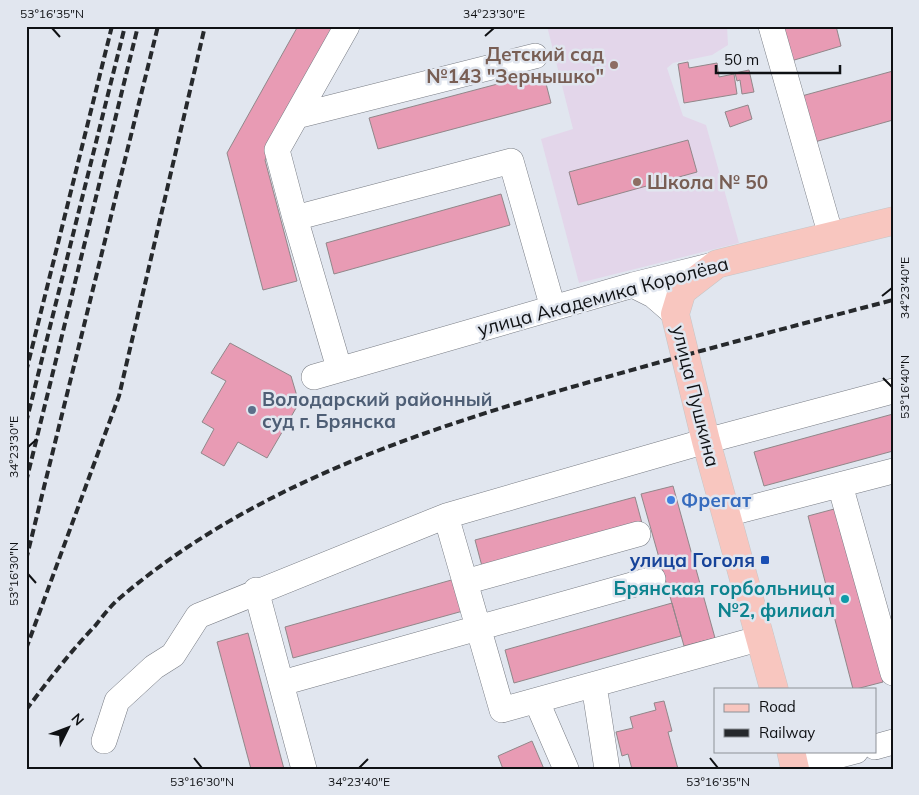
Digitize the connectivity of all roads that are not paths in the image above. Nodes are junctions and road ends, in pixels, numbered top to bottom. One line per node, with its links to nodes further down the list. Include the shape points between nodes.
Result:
1 (347, 26): 4 (street)
2 (771, 26): 7 (street)
3 (535, 56): 4 (street)
4 (297, 116): 5 (street, via 278,150)
5 (295, 218): 10 (street, via 511,161); 12 (street)
6 (893, 221): 7 (main road, улица Академика Королёва)
7 (830, 236): 8 (main road, улица Академика Королёва)
8 (717, 264): 9 (street, улица Академика Королёва); 11 (main road, улица Пушкина, via 682,291)
9 (633, 285): 10 (street, улица Академика Королёва); 11 (street, via 653,295)
10 (553, 308): 12 (street, улица Академика Королёва)
11 (675, 314): 15 (main road, улица Пушкина)
12 (339, 368): 13 (street, улица Академика Королёва)
13 (314, 377)
14 (893, 392): 15 (street)
15 (706, 441): 18 (main road, улица Пушкина); 19 (street)
16 (893, 471): 17 (street)
17 (840, 485): 18 (street); 26 (street)
18 (727, 514): 25 (main road, улица Пушкина)
19 (446, 516): 22 (street); 23 (street)
20 (638, 534): 22 (street)
21 (653, 579): 24 (street)
22 (465, 582): 24 (street)
23 (256, 590): 27 (street); 31 (street, via 198,616 173,655 154,667 117,701)
24 (479, 630): 27 (street); 30 (street, via 502,710)
25 (761, 638): 28 (street); 29 (main road, улица Пушкина)
26 (893, 673)
27 (282, 683): 36 (street)
28 (594, 685): 30 (street); 38 (street)
29 (774, 688)
30 (537, 702): 37 (street)
31 (104, 741)
32 (893, 742): 33 (street)
33 (876, 746)
34 (850, 752): 35 (street)
35 (794, 762)
36 (304, 769)
37 (566, 769)
38 (607, 769)

